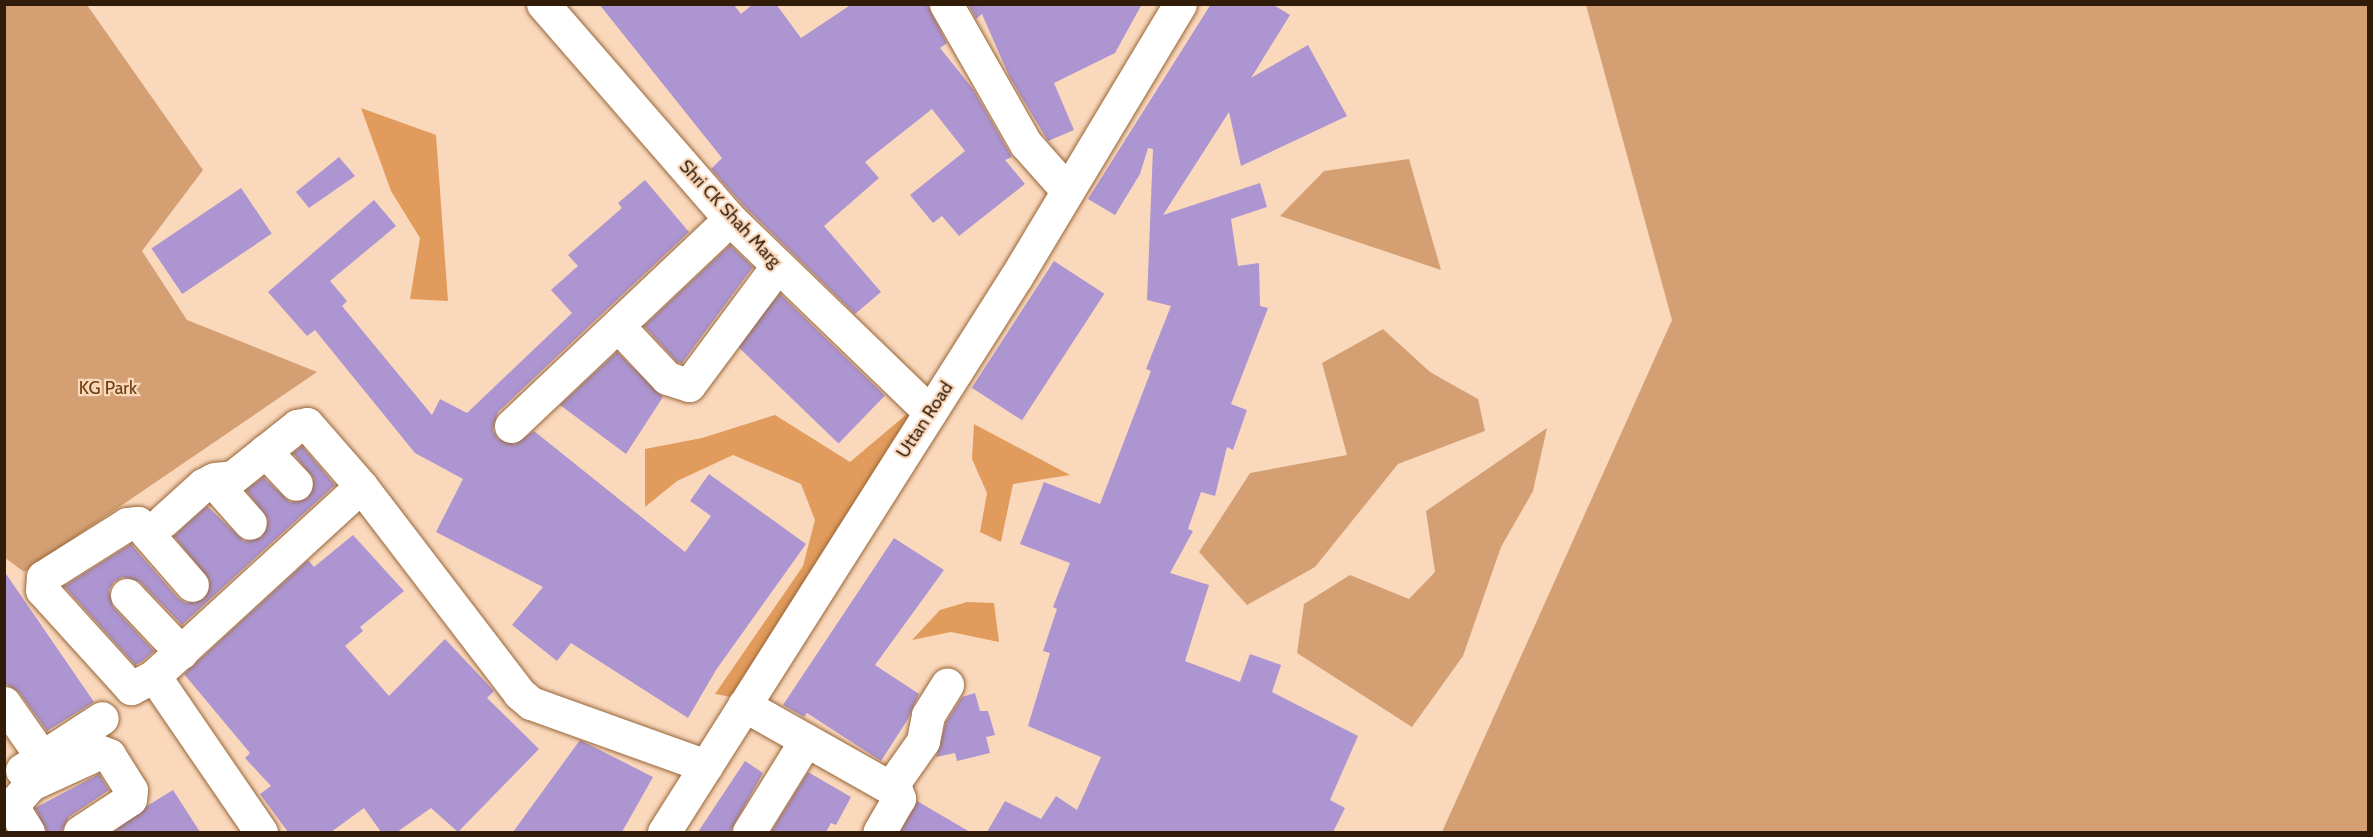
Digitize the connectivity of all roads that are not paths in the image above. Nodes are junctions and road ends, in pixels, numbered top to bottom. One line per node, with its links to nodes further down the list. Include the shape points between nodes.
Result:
1 (543, 4): 5 (street, Shri CK Shah Marg)
2 (946, 4): 4 (street, via 1026,144)
3 (1180, 4): 4 (street, Uttan Road)
4 (1066, 189): 8 (street, Uttan Road, via 1016,277)
5 (730, 219): 6 (street, Shri CK Shah Marg); 7 (street)
6 (778, 265): 7 (street, via 689,385 667,378); 8 (street, Shri CK Shah Marg)
7 (618, 326): 9 (street)
8 (930, 412): 22 (street, Uttan Road)
9 (511, 426)
10 (265, 451): 11 (street, via 233,477); 12 (street); 13 (street, via 297,426 307,424)
11 (212, 480): 14 (street); 15 (street)
12 (296, 484)
13 (361, 486): 18 (street); 25 (street, via 519,693 531,703)
14 (163, 521)
15 (250, 523)
16 (192, 585): 19 (street, via 138,524 127,524 43,577 42,590 130,688)
17 (127, 595): 18 (street)
18 (181, 652): 19 (street)
19 (154, 676): 30 (street)
20 (947, 685): 27 (street, via 928,715 923,741)
21 (4, 703): 26 (street)
22 (744, 705): 24 (street); 25 (street, Uttan Road)
23 (102, 718): 26 (street)
24 (806, 740): 27 (street); 32 (street)
25 (706, 766): 31 (street, Uttan Road)
26 (25, 773): 28 (street, via 16,813); 29 (street, via 101,752 109,755 131,790 130,799)
27 (890, 788): 33 (street, via 899,798)
28 (28, 832)
29 (80, 832)
30 (261, 832)
31 (664, 832)
32 (749, 832)
33 (879, 832)

